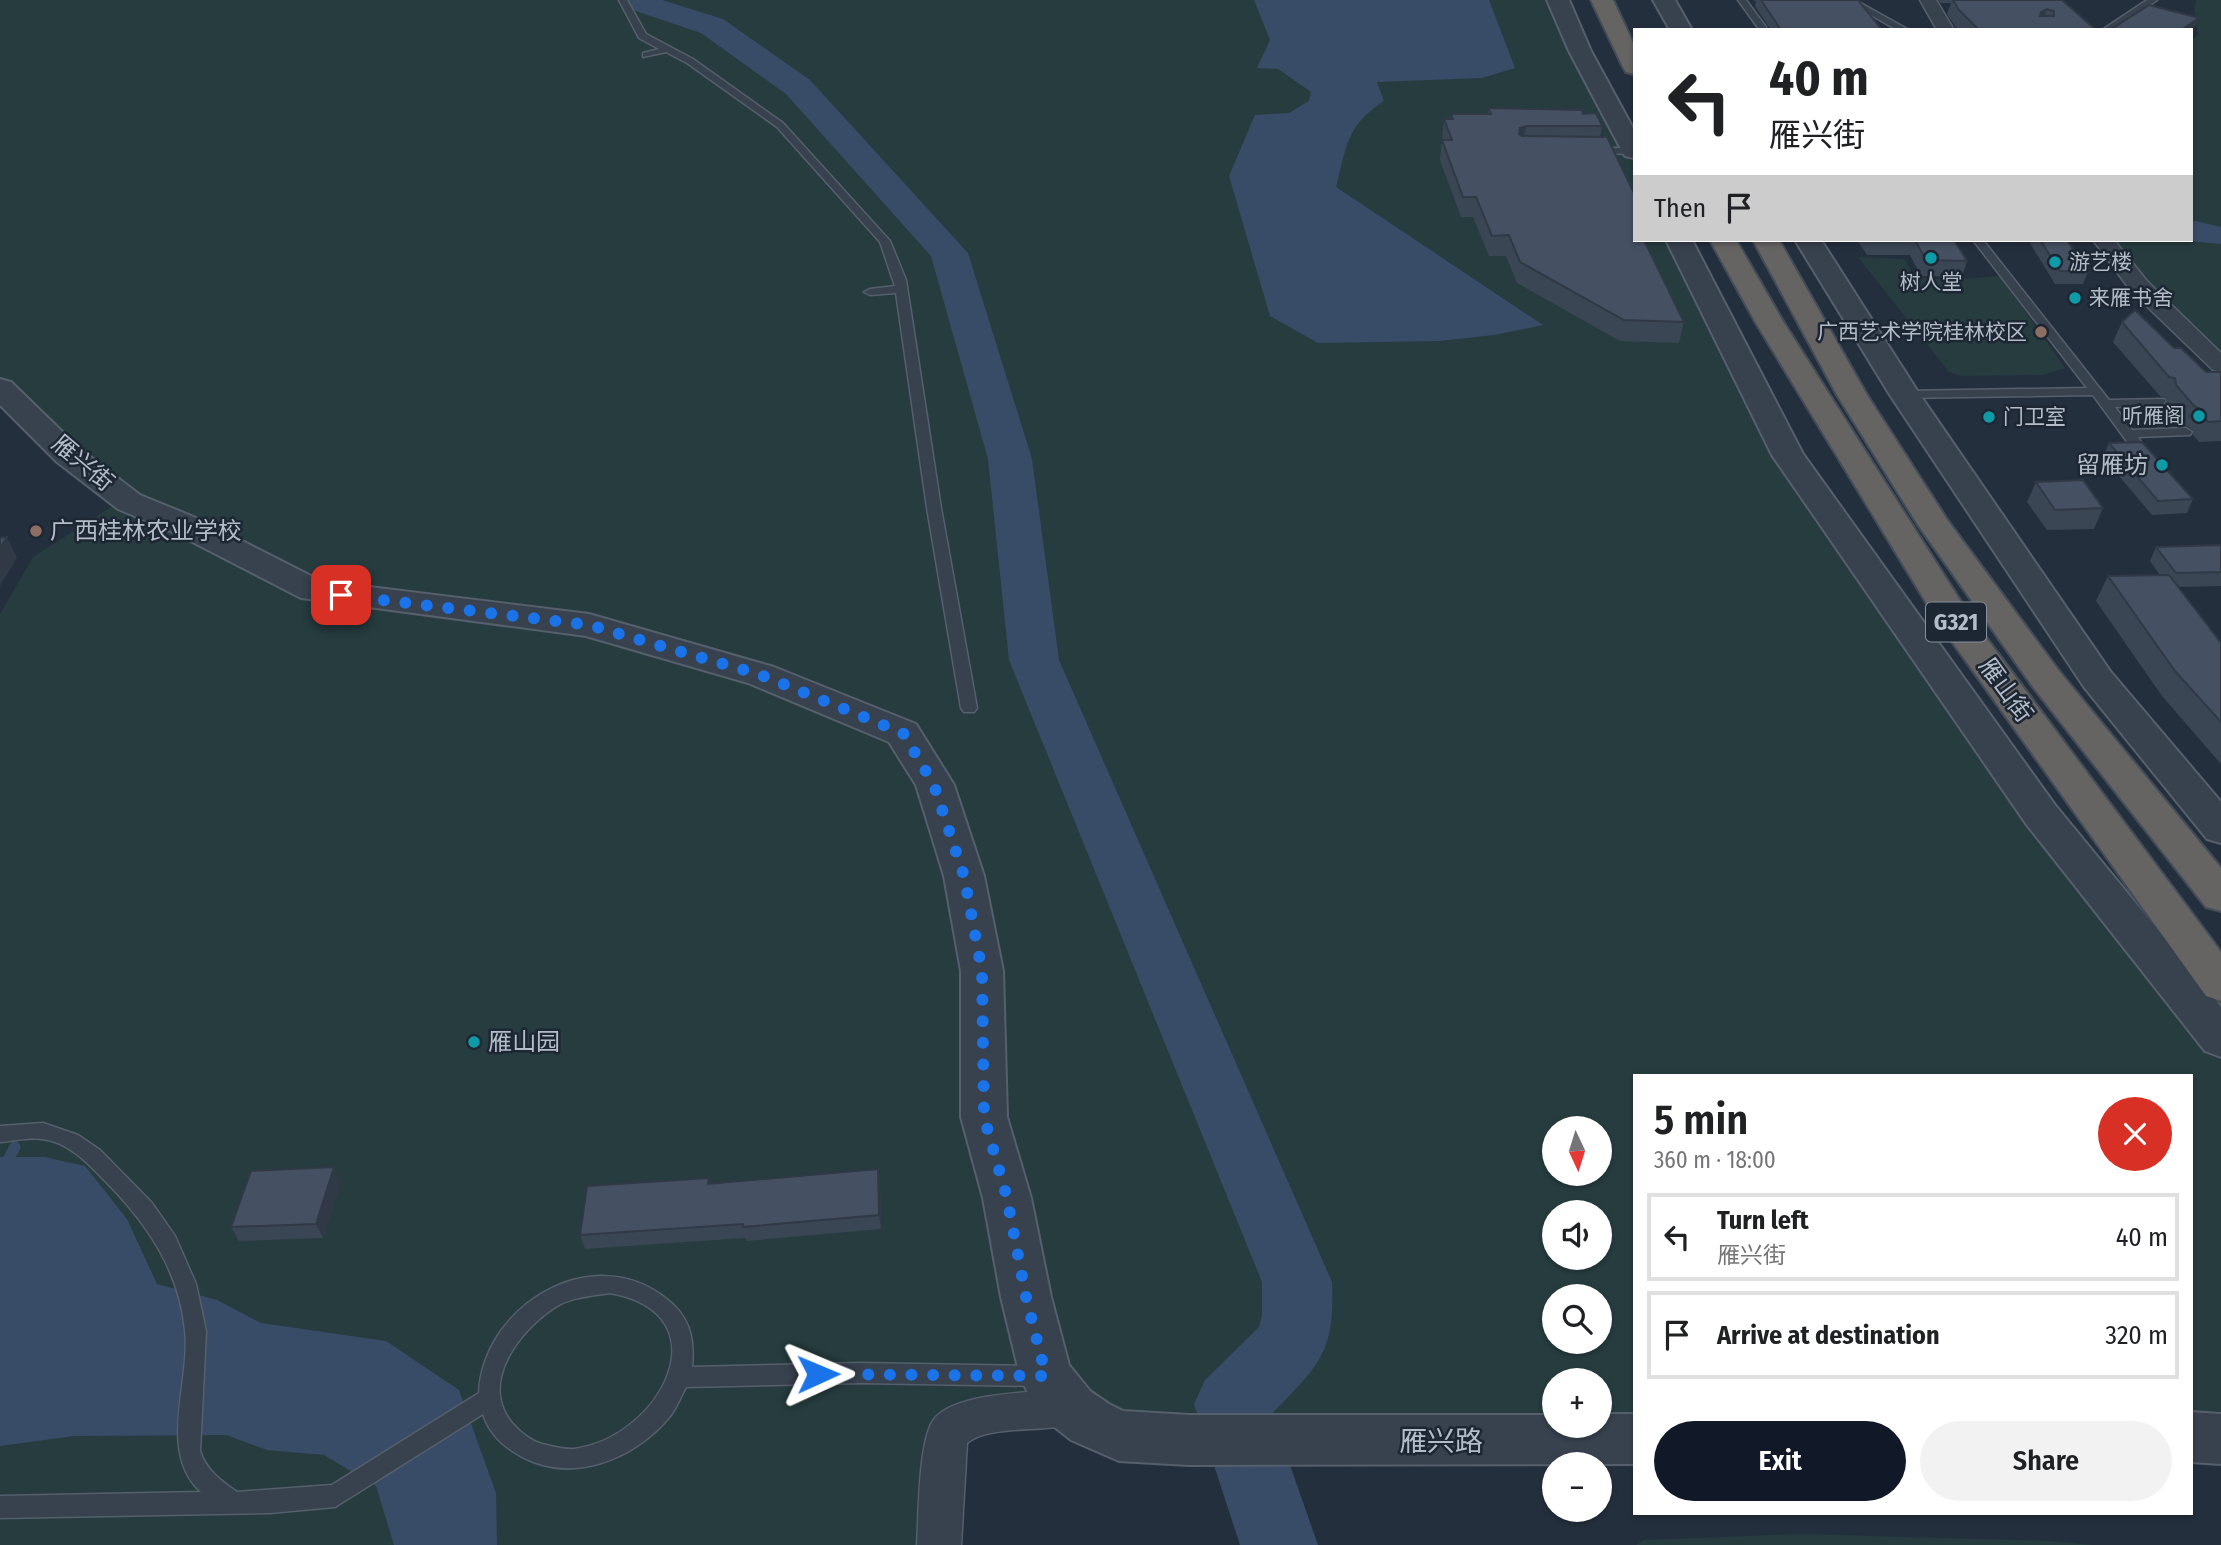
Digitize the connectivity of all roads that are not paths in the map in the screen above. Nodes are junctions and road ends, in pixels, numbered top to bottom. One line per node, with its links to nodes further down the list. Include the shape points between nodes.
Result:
1 (623, 0): 14 (lane, via 642,36)
2 (1558, 0): 17 (street)
3 (1602, 0): 16 (highway)
4 (1664, 0): 10 (street)
5 (1742, 0): 9 (lane)
6 (1849, 0): 11 (lane)
7 (2153, 0): 13 (lane)
8 (1935, 6): 12 (street)
9 (1762, 27)
10 (1680, 28)
11 (1901, 28)
12 (1945, 28)
13 (2109, 28)
14 (668, 50): 15 (lane); 26 (lane, via 780,125 885,241)
15 (646, 55)
16 (1633, 65)
17 (1633, 149)
18 (1579, 151): 19 (lane)
19 (1633, 151)
20 (1680, 242): 39 (street, via 1788,455 2041,815)
21 (1724, 242): 38 (highway, 雁山街 / G321, via 1956,622)
22 (1767, 242): 37 (highway, 雁山街 / G321, via 1852,395 1934,524 2046,679)
23 (1809, 242): 30 (street)
24 (1980, 242): 29 (lane)
25 (2104, 242): 28 (street, via 2139,286)
26 (901, 289): 27 (lane); 35 (lane)
27 (870, 292)
28 (2221, 365)
29 (2096, 391): 30 (lane); 33 (lane)
30 (1905, 396): 36 (street, via 2097,679)
31 (7, 401): 42 (street, 雁兴街, via 129,502 189,527 313,592 589,625 761,675 903,733 934,785 964,876 982,971 984,1117 1007,1198 1026,1297)
32 (2160, 402): 33 (lane)
33 (2105, 404): 34 (lane, via 2132,439)
34 (2186, 432)
35 (969, 708)
36 (2221, 829)
37 (2221, 896)
38 (2221, 984)
39 (2221, 1039)
40 (0, 1134): 47 (lane, via 43,1131 71,1141 93,1156 145,1209 169,1242 186,1284 196,1331 189,1451 197,1474)
41 (681, 1377): 42 (lane, via 861,1373); 43 (lane, via 667,1406 644,1431 613,1450 579,1460 546,1458 518,1446 498,1425); 43 (lane, via 684,1349 678,1323 662,1303 638,1289 610,1284 579,1287 550,1299 523,1318 503,1342 491,1371)
42 (1059, 1392): 45 (street, 雁兴路, via 1119,1436 1189,1440); 49 (street, via 959,1425 949,1433)
43 (489, 1399): 47 (lane, via 335,1496)
44 (2193, 1437): 46 (street)
45 (1633, 1439)
46 (2221, 1439)
47 (235, 1503): 48 (lane)
48 (0, 1507)
49 (939, 1545)

